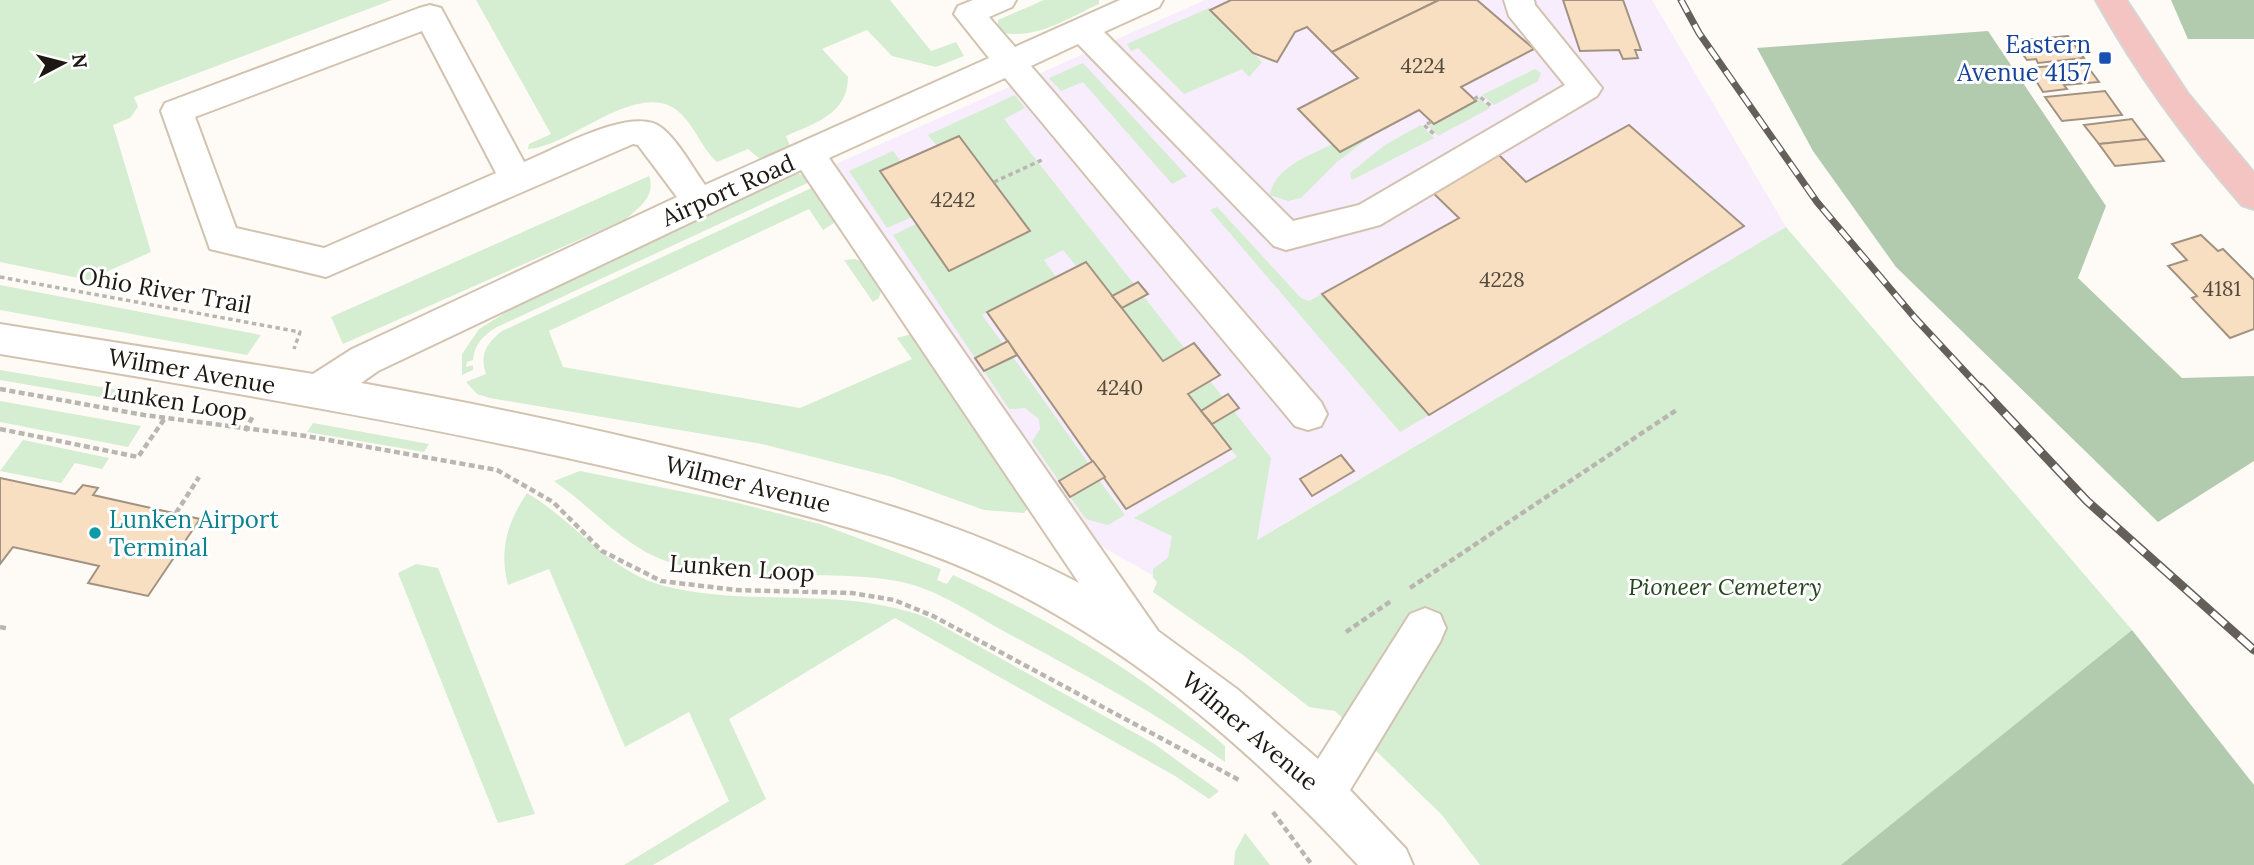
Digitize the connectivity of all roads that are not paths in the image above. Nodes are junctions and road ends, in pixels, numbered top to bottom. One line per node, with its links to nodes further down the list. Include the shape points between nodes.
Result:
1 (1001, 0): 5 (street)
2 (1519, 0): 6 (street, via 1520,8 1586,88 1368,216 1286,236)
3 (2111, 0): 10 (main road, via 2166,90)
4 (1138, 2): 6 (street, Airport Road)
5 (963, 7): 7 (street)
6 (1083, 30): 7 (street, Airport Road)
7 (1012, 63): 8 (street, Airport Road); 14 (street)
8 (808, 153): 11 (street, Airport Road); 16 (street)
9 (516, 179): 9 (street, via 430,16 177,111 222,239 326,263); 11 (street, via 630,132 641,132 650,136)
10 (2254, 196)
11 (699, 202): 13 (street, Airport Road, via 365,360)
12 (0, 339): 13 (street, Wilmer Avenue)
13 (315, 393): 16 (street, Wilmer Avenue, via 522,429 849,508 939,538 1027,577)
14 (1308, 414)
15 (1426, 628): 17 (street)
16 (1150, 650): 17 (street, Wilmer Avenue, via 1215,696)
17 (1323, 792): 18 (street, Wilmer Avenue)
18 (1390, 865)

